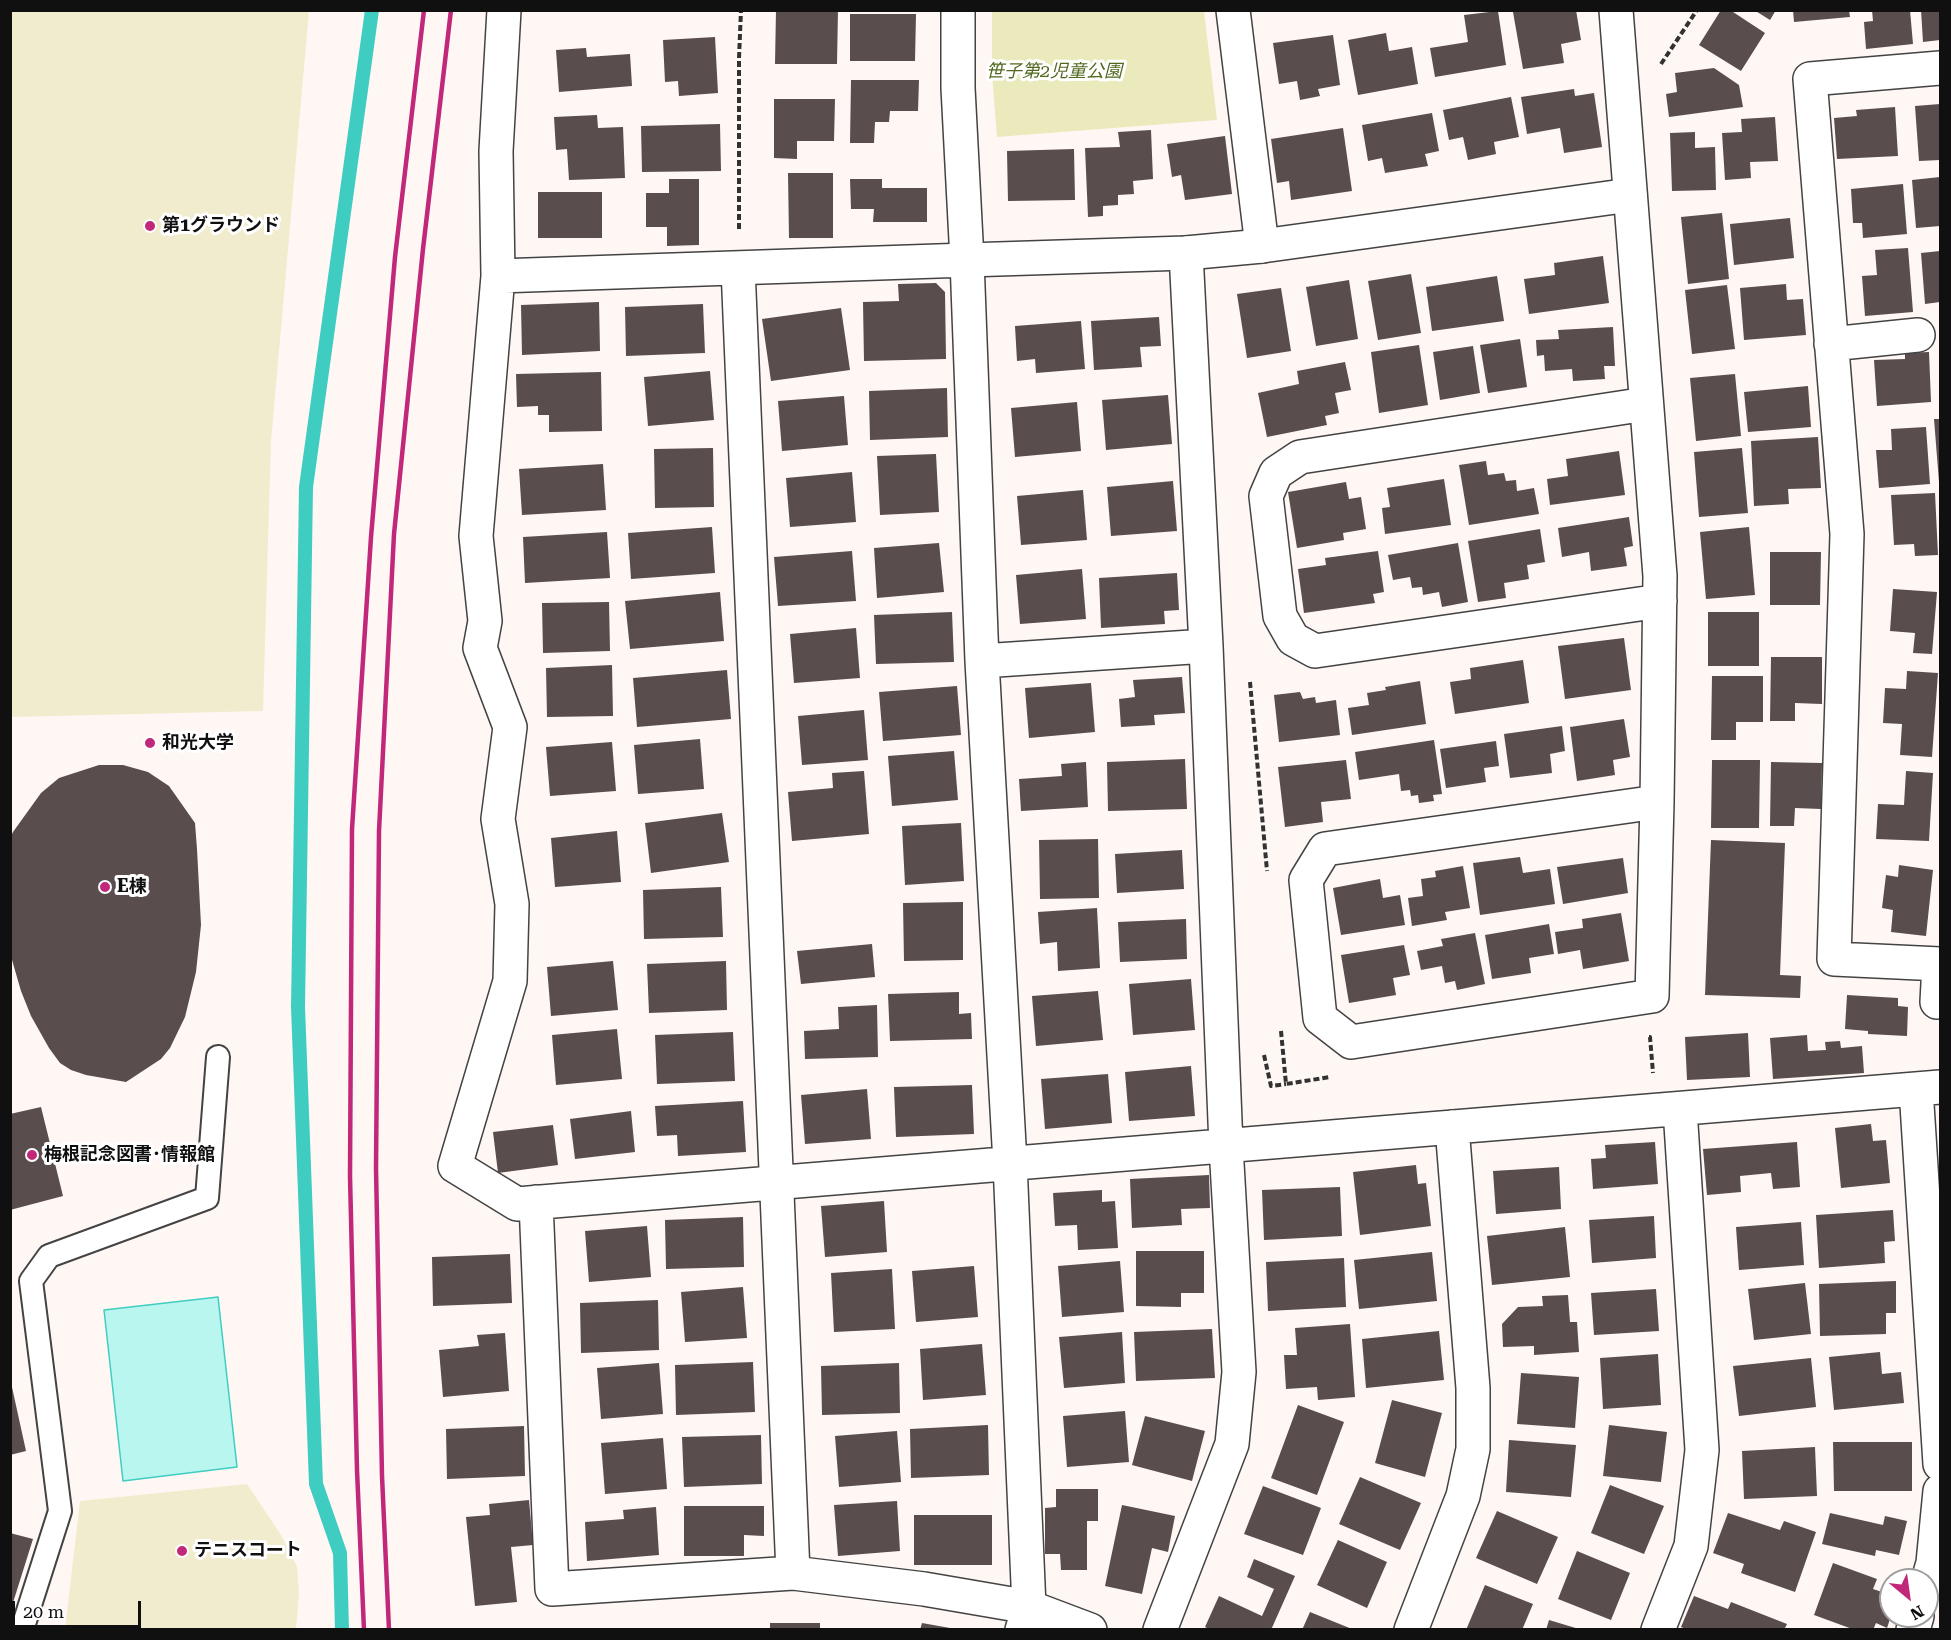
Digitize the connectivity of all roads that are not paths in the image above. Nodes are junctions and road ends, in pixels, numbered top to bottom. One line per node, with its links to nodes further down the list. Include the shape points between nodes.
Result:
1 (504, 10): 11 (street, via 496,151)
2 (958, 10): 9 (street)
3 (1233, 10): 7 (street)
4 (1616, 10): 6 (street)
5 (1941, 68): 13 (street, via 1810,79)
6 (1630, 195): 7 (street); 14 (street)
7 (1262, 246): 8 (street)
8 (1186, 253): 9 (street); 16 (street)
9 (967, 261): 10 (street); 17 (street)
10 (738, 268): 11 (street); 27 (street)
11 (498, 276): 28 (street, via 476,536 485,621 480,648 510,727 498,819 512,904 510,981 455,1166 517,1204)
12 (1918, 335): 13 (street)
13 (1831, 344): 19 (street, via 1847,534 1834,959)
14 (1646, 404): 15 (street); 15 (street, via 1300,457 1275,473 1266,496 1280,616 1293,639 1315,651)
15 (1660, 600): 18 (street)
16 (1206, 646): 17 (street); 25 (street)
17 (982, 661): 26 (street)
18 (1657, 802): 18 (street, via 1325,849 1306,880 1320,1018 1351,1042 1652,996)
19 (1940, 964): 20 (street)
20 (1937, 1002)
21 (218, 1058): 34 (lane, via 207,1198 49,1256 31,1281 60,1511)
22 (1928, 1088): 23 (street); 29 (street)
23 (1680, 1109): 24 (street); 38 (street, via 1702,1450 1691,1546)
24 (1452, 1127): 25 (street); 37 (street, via 1473,1388 1473,1449 1463,1496)
25 (1226, 1146): 26 (street); 36 (street, via 1239,1372 1232,1444)
26 (1010, 1163): 27 (street); 33 (street)
27 (777, 1183): 28 (street); 32 (street)
28 (536, 1202): 32 (street, via 552,1589)
29 (1941, 1464)
30 (1941, 1491): 31 (street)
31 (1932, 1568)
32 (793, 1574): 33 (street, via 924,1589)
33 (1025, 1618): 35 (street)
34 (22, 1629)
35 (1090, 1629)
36 (1160, 1629)
37 (1411, 1629)
38 (1658, 1629)

